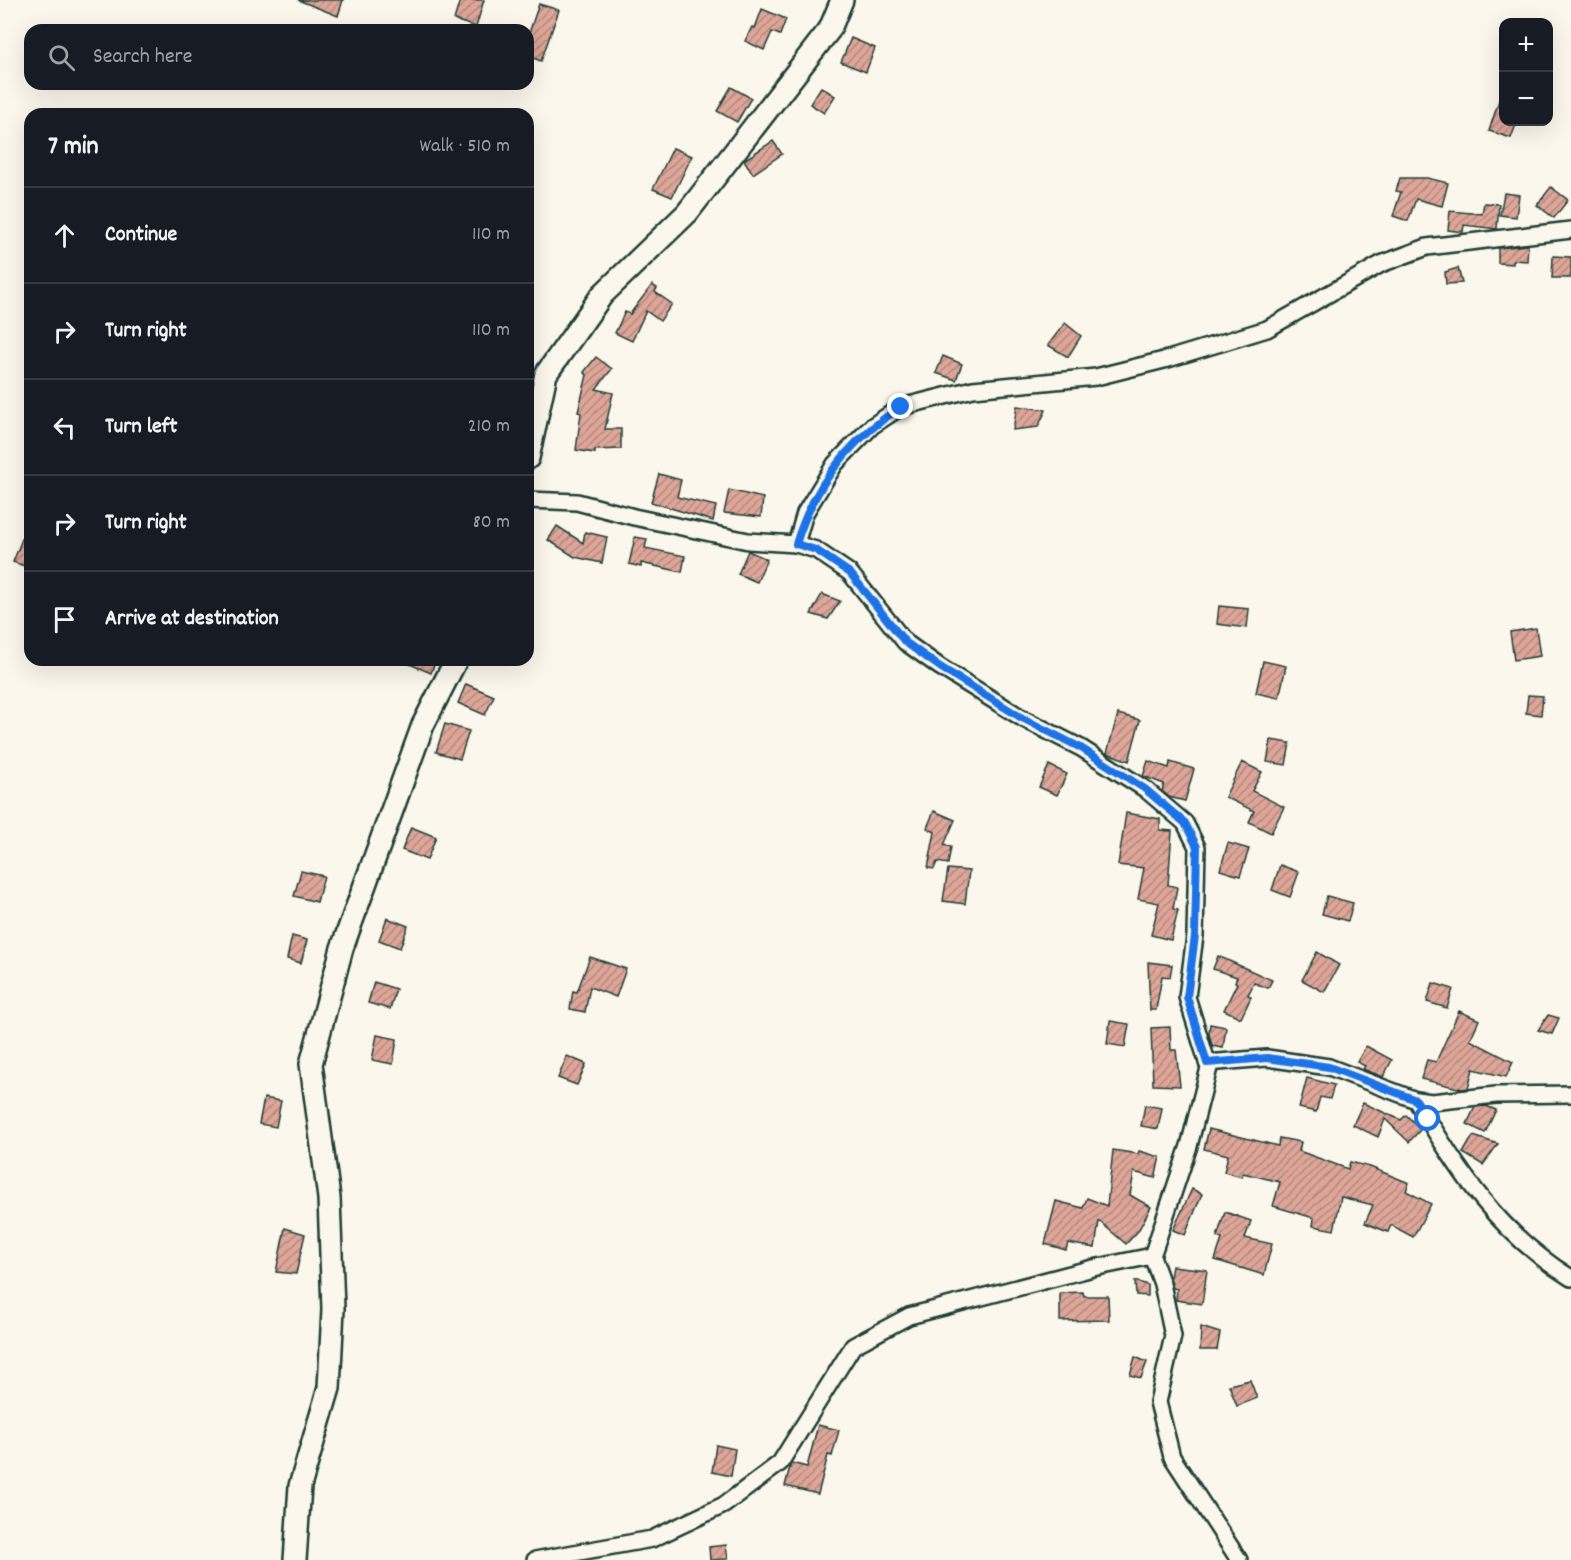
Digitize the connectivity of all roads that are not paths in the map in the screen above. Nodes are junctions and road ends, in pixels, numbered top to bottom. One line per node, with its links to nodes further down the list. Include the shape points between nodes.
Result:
1 (842, 0): 3 (street, via 830,29 687,213 602,295 546,374)
2 (1571, 230): 5 (street, via 1427,247 1381,264 1267,329 1168,359 1096,377 973,389 901,407 872,426 835,464 806,513)
3 (534, 430)
4 (534, 500): 5 (street, via 577,502 748,541)
5 (796, 544): 7 (street, via 816,550 850,573 905,642 1022,718 1081,748 1145,789 1185,823 1197,847 1195,936 1187,997)
6 (453, 666): 12 (street, via 423,725 342,948 311,1064 329,1198 333,1310 329,1388 300,1486)
7 (1207, 1063): 9 (street, via 1267,1058 1329,1067); 10 (street, via 1190,1146)
8 (1571, 1094): 9 (street)
9 (1416, 1100): 11 (street, via 1482,1202 1514,1237)
10 (1152, 1256): 13 (street, via 909,1316 853,1346 780,1463 724,1505 652,1539); 14 (street, via 1173,1336 1158,1402 1172,1457)
11 (1571, 1278)
12 (295, 1560)
13 (535, 1560)
14 (1239, 1560)

